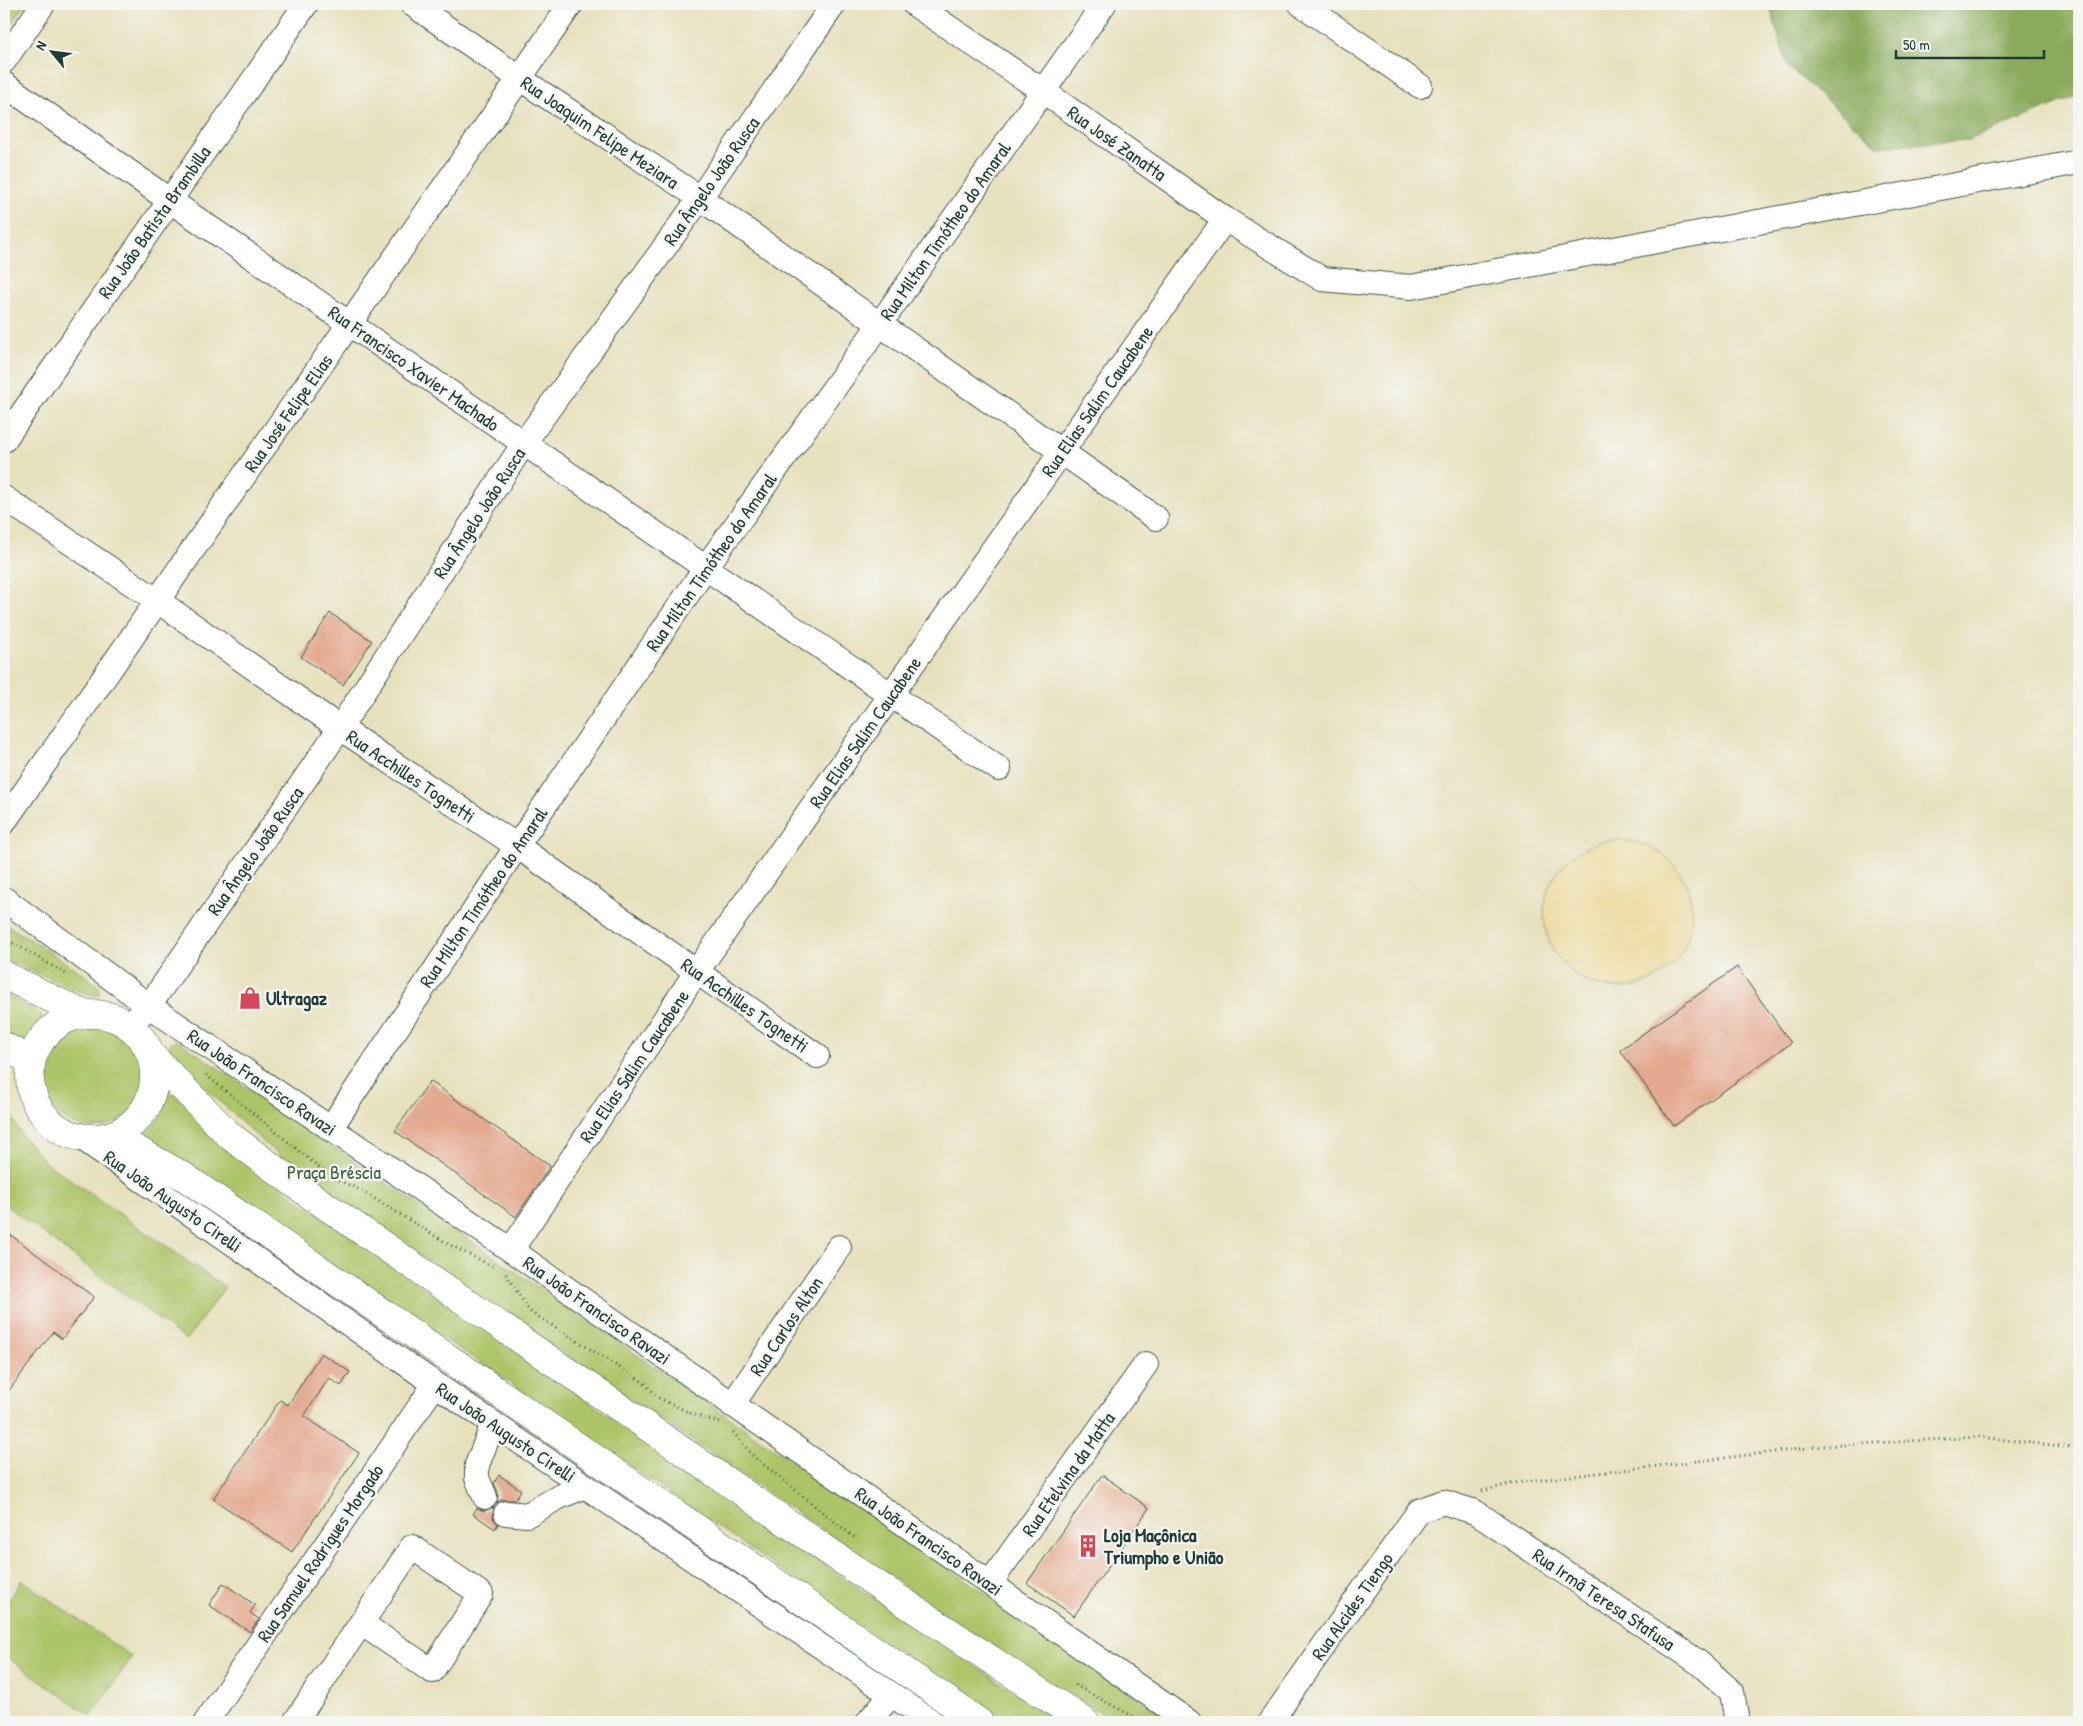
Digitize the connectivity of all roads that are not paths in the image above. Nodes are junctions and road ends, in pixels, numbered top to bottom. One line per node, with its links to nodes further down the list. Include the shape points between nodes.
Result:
1 (43, 4): 9 (street)
2 (306, 4): 16 (street, Rua João Batista Brambilla)
3 (412, 4): 10 (street, Rua Joaquim Felipe Meziara)
4 (571, 4): 10 (street, Rua José Felipe Elias)
5 (834, 4): 15 (street, Rua Ângelo João Rusca)
6 (914, 4): 13 (street, Rua José Zanatta)
7 (1104, 4): 13 (street, Rua Milton Timótheo do Amaral)
8 (1301, 4): 12 (street)
9 (4, 61)
10 (519, 78): 15 (street, Rua Joaquim Felipe Meziara); 18 (street, Rua José Felipe Elias)
11 (4, 84): 16 (street, Rua Francisco Xavier Machado)
12 (1420, 86)
13 (1043, 91): 17 (street, Rua José Zanatta); 19 (street, Rua Milton Timótheo do Amaral)
14 (2079, 162): 17 (street, Rua José Zanatta, via 1410,287 1322,279)
15 (700, 198): 19 (street, Rua Joaquim Felipe Meziara); 21 (street, Rua Ângelo João Rusca)
16 (169, 200): 18 (street, Rua Francisco Xavier Machado); 20 (street, Rua João Batista Brambilla)
17 (1224, 219): 22 (street, Rua Elias Salim Caucabene)
18 (349, 323): 21 (street, Rua Francisco Xavier Machado); 26 (street, Rua José Felipe Elias)
19 (880, 324): 22 (street, Rua Joaquim Felipe Meziara); 25 (street, Rua Milton Timótheo do Amaral)
20 (4, 440)
21 (524, 443): 25 (street, Rua Francisco Xavier Machado); 28 (street, Rua Ângelo João Rusca)
22 (1061, 452): 24 (street, Rua Joaquim Felipe Meziara); 27 (street, Rua Elias Salim Caucabene)
23 (4, 498): 26 (street, Rua Acchilles Tognetti)
24 (1156, 518)
25 (706, 566): 27 (street, Rua Francisco Xavier Machado); 31 (street, Rua Milton Timótheo do Amaral)
26 (158, 601): 28 (street, Rua Acchilles Tognetti); 30 (street, Rua José Felipe Elias)
27 (891, 694): 29 (street, Rua Francisco Xavier Machado); 33 (street, Rua Elias Salim Caucabene)
28 (340, 728): 31 (street, Rua Acchilles Tognetti); 35 (street, Rua Ângelo João Rusca)
29 (999, 769)
30 (4, 822)
31 (516, 846): 33 (street, Rua Acchilles Tognetti); 42 (street, Rua Milton Timótheo do Amaral)
32 (4, 899): 35 (street, Rua João Francisco Ravazi)
33 (697, 971): 40 (street, Rua Acchilles Tognetti); 46 (street, Rua Elias Salim Caucabene)
34 (4, 975): 36 (main road)
35 (149, 1006): 37 (street, Rua Ângelo João Rusca); 42 (street, Rua João Francisco Ravazi)
36 (83, 1014): 37 (main road, via 115,1018); 41 (main road, via 50,1030 38,1044)
37 (130, 1026): 39 (main road, via 143,1039)
38 (4, 1046): 41 (main road)
39 (151, 1055): 43 (main road, via 155,1075 152,1094 143,1112 130,1126); 63 (main road, via 230,1136 310,1195 855,1570)
40 (817, 1056)
41 (32, 1061): 44 (main road, via 30,1082 38,1108 62,1132)
42 (330, 1128): 46 (street, Rua João Francisco Ravazi)
43 (112, 1136): 44 (main road); 62 (main road, via 183,1176)
44 (82, 1138): 48 (street, Rua João Augusto Cirelli)
45 (839, 1247): 49 (street, Rua Carlos Alton)
46 (503, 1263): 49 (street, Rua João Francisco Ravazi)
47 (1146, 1364): 55 (street, Rua Etelvina da Matta)
48 (435, 1384): 50 (street, Rua João Augusto Cirelli); 58 (street, Rua Samuel Rodrigues Morgado)
49 (732, 1405): 55 (street, Rua João Francisco Ravazi)
50 (494, 1424): 51 (street, Rua João Augusto Cirelli); 52 (street, via 477,1464 477,1478)
51 (585, 1486): 54 (street, via 528,1515); 57 (street, Rua João Augusto Cirelli)
52 (485, 1497)
53 (1443, 1502): 65 (street, Rua Alcides Tiengo, via 1419,1511); 66 (street, Rua Irmã Teresa Stafusa, via 1475,1512 1698,1662 1732,1692)
54 (506, 1514)
55 (990, 1583): 64 (street, Rua João Francisco Ravazi)
56 (361, 1623): 56 (street, via 412,1547 482,1594 432,1671); 59 (street)
57 (891, 1694): 60 (street); 61 (street, Rua João Augusto Cirelli)
58 (208, 1721)
59 (295, 1722)
60 (868, 1722)
61 (932, 1722)
62 (979, 1722)
63 (1085, 1722)
64 (1189, 1722)
65 (1270, 1722)
66 (1737, 1722)

